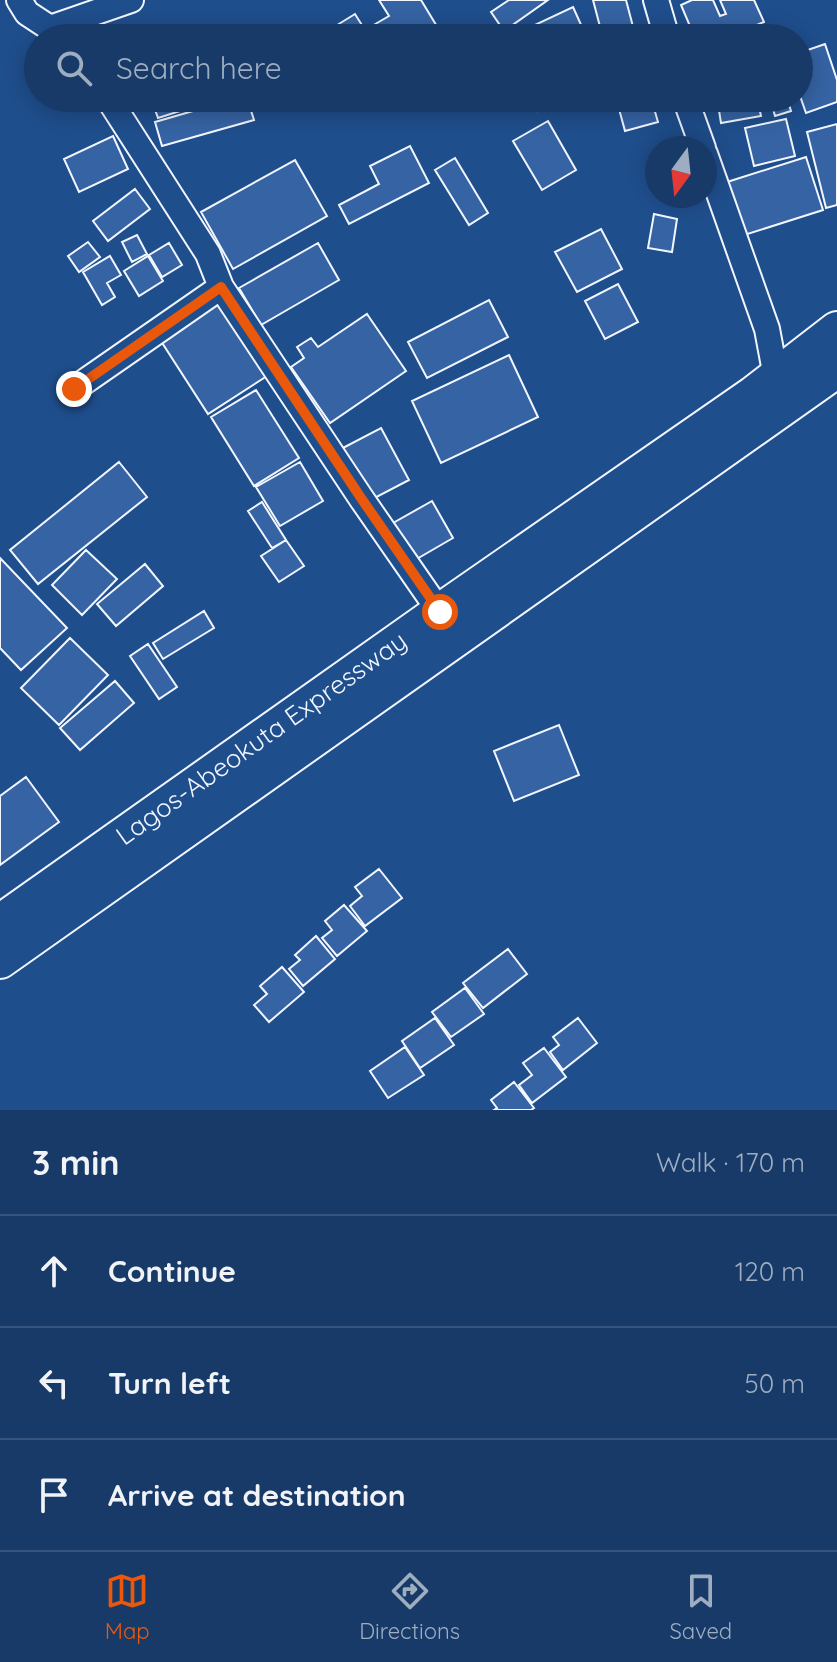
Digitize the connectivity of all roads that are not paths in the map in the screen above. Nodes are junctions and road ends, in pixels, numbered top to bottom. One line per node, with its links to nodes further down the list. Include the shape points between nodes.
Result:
1 (19, 0): 4 (street)
2 (131, 0): 5 (street)
3 (656, 0): 6 (street)
4 (44, 24)
5 (77, 24)
6 (663, 24)
7 (117, 112): 11 (street, via 208,254)
8 (690, 112): 9 (street)
9 (699, 136)
10 (717, 188): 14 (street, via 767,329)
11 (221, 287): 15 (street); 16 (street)
12 (837, 330): 14 (highway, Lagos-Abeokuta Expressway)
13 (837, 369): 18 (highway, Lagos-Abeokuta Expressway)
14 (776, 377): 16 (highway, Lagos-Abeokuta Expressway)
15 (74, 389)
16 (440, 612): 17 (highway, Lagos-Abeokuta Expressway)
17 (0, 923)
18 (0, 960)

